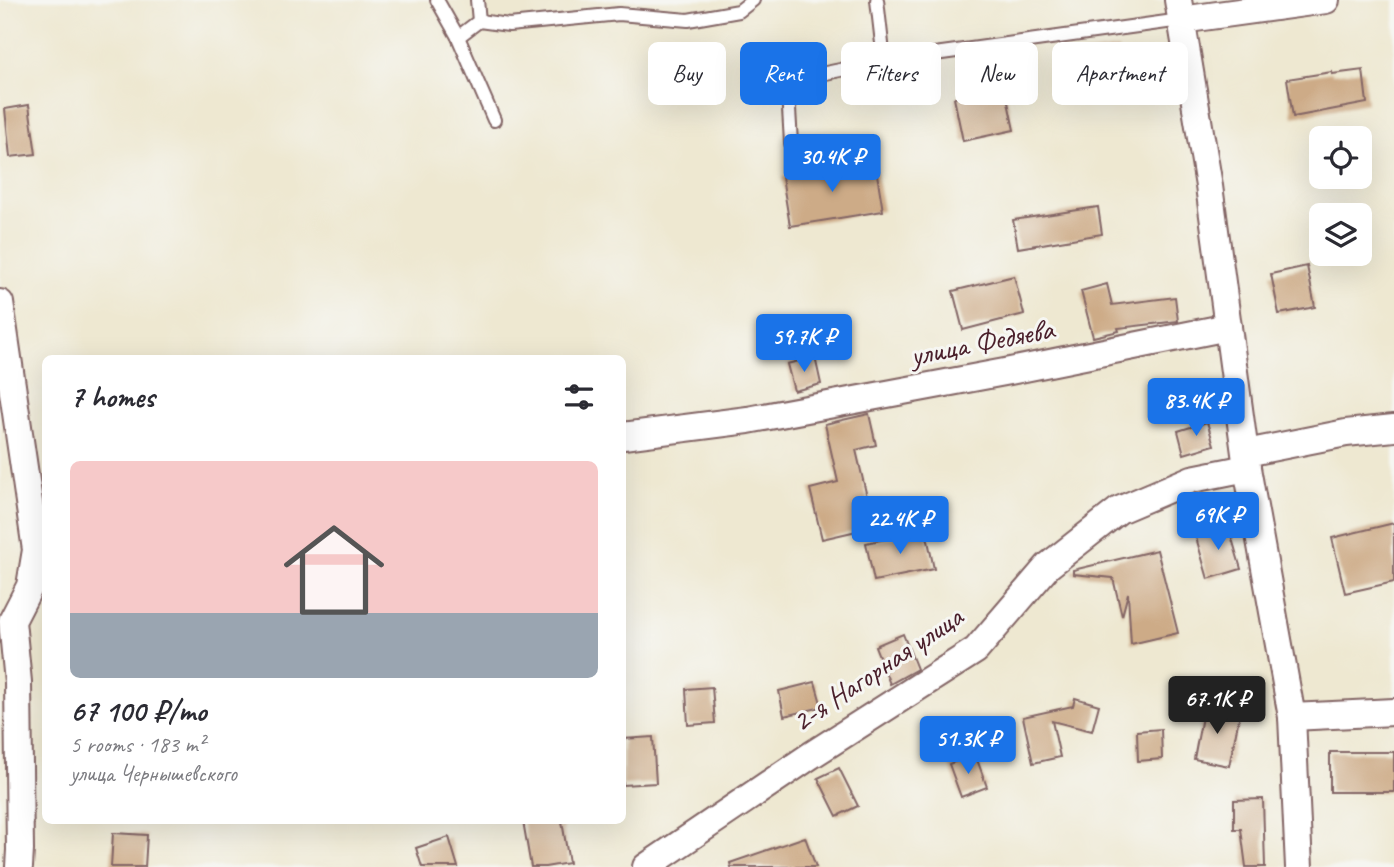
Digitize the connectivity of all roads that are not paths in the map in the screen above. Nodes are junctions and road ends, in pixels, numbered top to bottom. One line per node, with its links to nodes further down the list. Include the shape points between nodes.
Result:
1 (437, 0): 8 (lane)
2 (477, 0): 7 (lane)
3 (752, 0): 7 (lane, via 739,11 688,20 619,14 509,25)
4 (877, 0): 9 (lane)
5 (1326, 0): 6 (street)
6 (1179, 10): 10 (lane); 15 (street)
7 (479, 21): 8 (lane)
8 (458, 37): 12 (lane)
9 (882, 42)
10 (941, 51)
11 (841, 70): 13 (lane, via 816,75 788,92)
12 (494, 120)
13 (791, 143)
14 (0, 303): 19 (street)
15 (1228, 327): 17 (street, улица Федяева, via 748,420); 18 (street)
16 (1394, 428): 18 (street, 2-я Нагорная улица, via 1279,447)
17 (626, 436)
18 (1246, 460): 22 (street); 24 (street, 2-я Нагорная улица, via 1119,510 1048,566 975,650)
19 (41, 549): 20 (street, via 30,586)
20 (6, 622): 23 (street, via 18,682)
21 (1394, 712): 22 (street)
22 (1292, 718): 25 (street)
23 (19, 867)
24 (646, 867)
25 (1299, 867)

